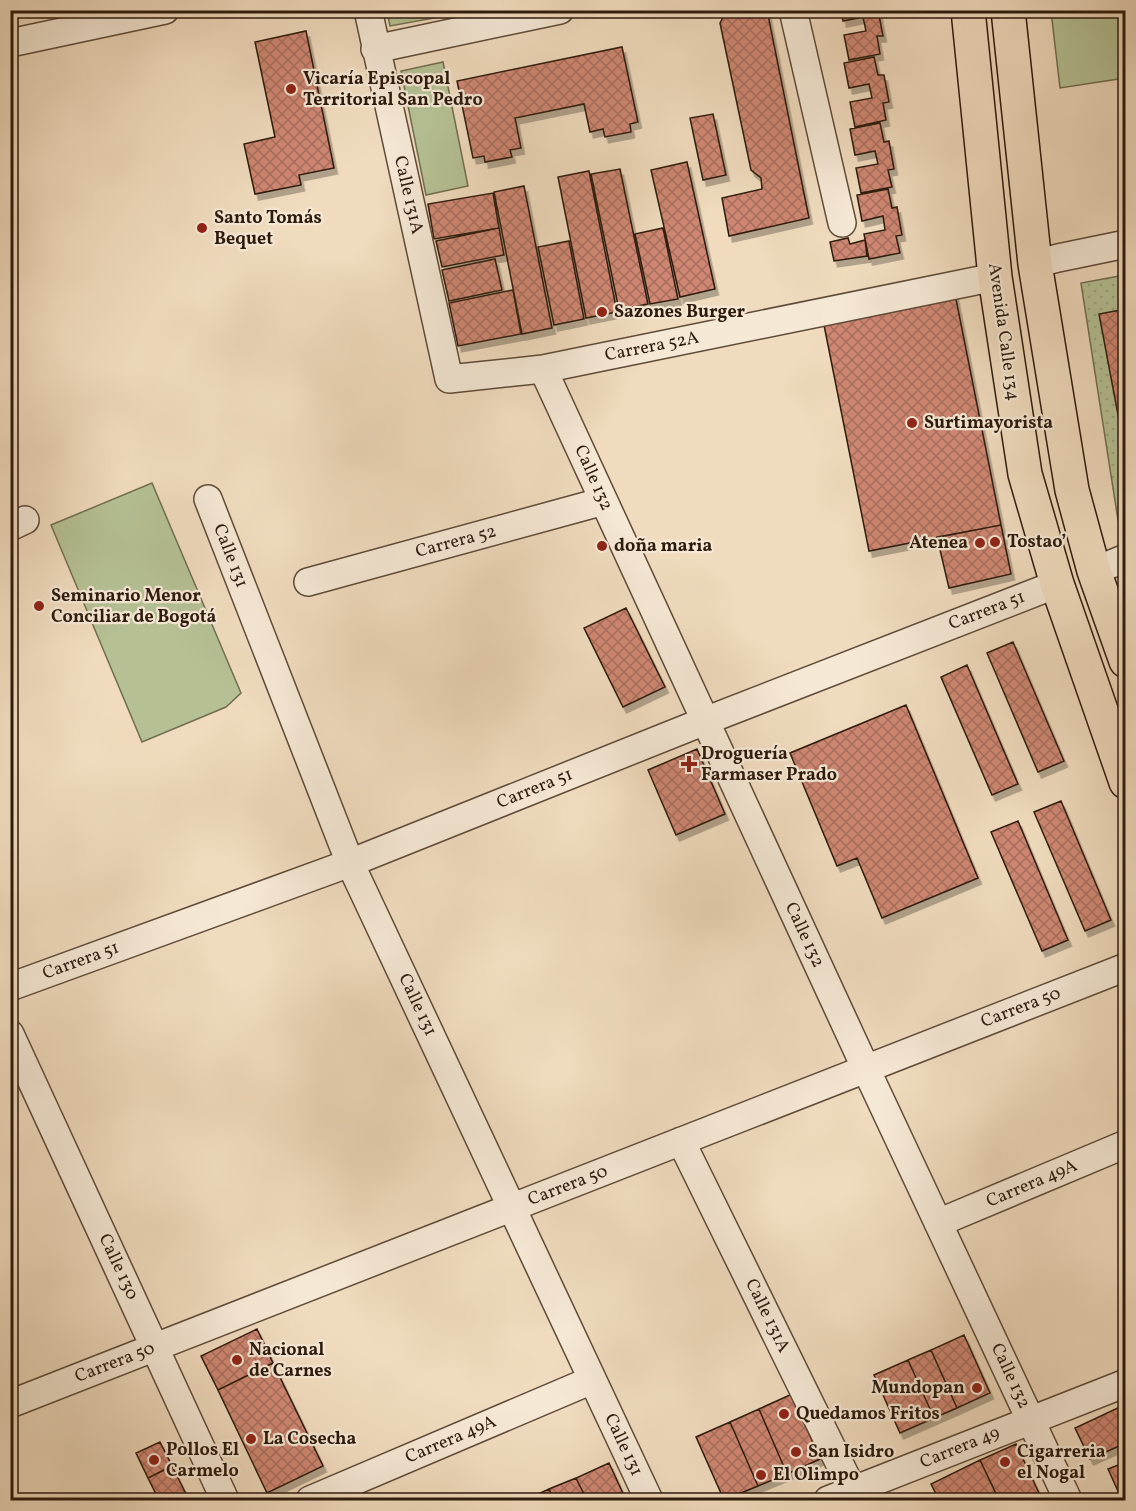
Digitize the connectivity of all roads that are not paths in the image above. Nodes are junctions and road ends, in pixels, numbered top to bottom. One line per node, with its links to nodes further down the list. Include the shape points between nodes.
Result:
1 (165, 10): 7 (street)
2 (368, 10): 8 (street, Calle 131A)
3 (560, 10): 8 (street)
4 (794, 10): 9 (street)
5 (968, 10): 12 (main road, Avenida Calle 134)
6 (1008, 10): 11 (main road)
7 (10, 43)
8 (375, 49): 14 (street, Calle 131A)
9 (843, 223)
10 (1125, 244): 11 (street)
11 (1035, 264): 18 (main road, via 1072,490)
12 (995, 277): 13 (street, Carrera 52A); 20 (main road, Avenida Calle 134, via 1025,474)
13 (543, 369): 14 (street, Carrera 52A); 16 (street, Calle 132)
14 (449, 379)
15 (208, 499): 24 (street, Calle 131)
16 (604, 501): 19 (street, Carrera 52); 22 (street, Calle 132)
17 (1125, 558): 18 (street)
18 (1094, 571): 21 (main road)
19 (308, 582)
20 (1057, 584): 22 (street, Carrera 51); 23 (main road, Avenida Calle 134)
21 (1125, 661)
22 (705, 721): 24 (street, Carrera 51); 28 (street, Calle 132)
23 (1125, 782)
24 (350, 863): 26 (street, Carrera 51); 31 (street, Calle 131)
25 (1125, 967): 28 (street, Carrera 50)
26 (10, 987)
27 (10, 1034): 33 (street, Calle 130)
28 (866, 1069): 29 (street, Carrera 50); 32 (street, Calle 132)
29 (681, 1142): 31 (street, Carrera 50); 38 (street, Calle 131A)
30 (1125, 1144): 32 (street, Carrera 49A)
31 (512, 1208): 33 (street, Carrera 50); 34 (street, Calle 131)
32 (938, 1223): 37 (street, Calle 132)
33 (155, 1347): 36 (street, Carrera 50); 39 (street, Calle 130)
34 (592, 1380): 40 (street, Carrera 49A); 41 (street, Calle 131)
35 (1125, 1383): 37 (street, Carrera 49)
36 (10, 1404)
37 (1031, 1420): 38 (street, Carrera 49); 43 (street, Calle 132)
38 (853, 1491): 42 (street, Carrera 49)
39 (225, 1500)
40 (310, 1500)
41 (649, 1500)
42 (828, 1500)
43 (1068, 1500)

